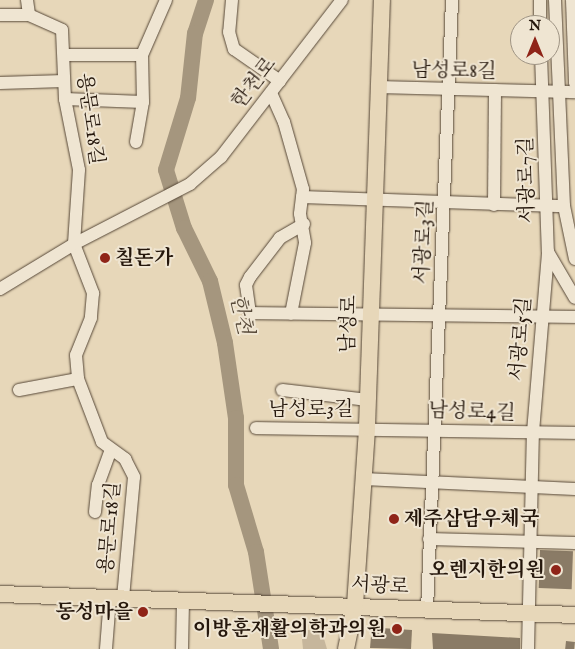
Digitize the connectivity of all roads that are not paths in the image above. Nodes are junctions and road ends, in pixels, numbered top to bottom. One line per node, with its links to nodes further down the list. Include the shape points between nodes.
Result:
1 (27, 0): 11 (street)
2 (166, 0): 14 (street)
3 (232, 0): 17 (street, via 229,32 234,49)
4 (342, 0): 17 (street, 한천로)
5 (382, 0): 20 (main road, 남성로)
6 (452, 0): 23 (street, 서광로3길)
7 (540, 0): 12 (street)
8 (555, 0): 24 (street)
9 (572, 0): 19 (street)
10 (0, 15): 11 (street)
11 (28, 15): 13 (street, 용문로18길, via 62,30)
12 (540, 15)
13 (64, 55): 14 (street); 16 (street, 용문로18길)
14 (142, 55): 28 (street)
15 (542, 65): 22 (street, 서광로7길)
16 (64, 81): 18 (street); 27 (street, 용문로18길)
17 (280, 82): 26 (street, 한천로)
18 (0, 83)
19 (575, 83)
20 (378, 87): 23 (street, 남성로8길); 31 (main road, 남성로)
21 (495, 90): 22 (street, 남성로8길); 23 (street, 남성로8길); 33 (street)
22 (543, 90): 24 (street, 남성로8길); 34 (street, 서광로7길)
23 (448, 91): 32 (street, 서광로3길)
24 (558, 92): 25 (street, 남성로8길); 35 (street)
25 (575, 92)
26 (271, 93): 30 (street, via 284,122); 37 (street, 한천로, via 221,157 190,184)
27 (64, 99): 28 (street); 37 (street, 용문로18길, via 79,170)
28 (143, 102): 29 (street)
29 (136, 142)
30 (302, 197): 31 (street); 36 (street)
31 (375, 199): 32 (street); 43 (main road, 남성로)
32 (445, 204): 33 (street); 45 (street, 서광로3길)
33 (494, 205): 34 (street)
34 (545, 206): 35 (street); 38 (street, 서광로7길)
35 (564, 206): 39 (street)
36 (304, 224): 42 (street, via 305,243); 42 (street, via 280,238 246,286 250,313)
37 (74, 244): 40 (street); 47 (street, 용문로18길, via 93,293 93,308 78,343)
38 (548, 252): 41 (street, 서광로7길); 46 (street, 서광로5길)
39 (575, 259)
40 (0, 289)
41 (575, 298)
42 (291, 314): 43 (street)
43 (371, 317): 45 (street); 50 (main road, 남성로)
44 (575, 317): 46 (street)
45 (438, 318): 46 (street); 53 (street, 서광로3길)
46 (539, 318): 54 (street, 서광로5길)
47 (78, 379): 48 (street); 56 (street, 용문로18길, via 102,442)
48 (19, 390)
49 (282, 390): 50 (street)
50 (368, 400): 51 (main road, 남성로)
51 (367, 427): 52 (street, 남성로3길); 53 (street, 남성로4길); 57 (main road, 남성로)
52 (256, 428)
53 (433, 430): 54 (street, 남성로4길); 58 (street, 서광로3길)
54 (533, 432): 55 (street, 남성로4길); 59 (street, 서광로5길)
55 (575, 432)
56 (111, 450): 61 (street, via 98,485); 66 (street, 용문로18길, via 125,459 134,477)
57 (364, 480): 58 (street); 68 (main road, 남성로)
58 (432, 486): 59 (street); 62 (street, 서광로3길)
59 (533, 489): 60 (street); 63 (street, 서광로5길)
60 (575, 489)
61 (95, 512)
62 (430, 539): 63 (street); 69 (street, 서광로3길)
63 (532, 543): 64 (street); 70 (street, 서광로5길)
64 (575, 543)
65 (0, 594): 66 (main road)
66 (117, 598): 67 (main road); 72 (street, 용문로18길)
67 (183, 601): 68 (main road, 서광로); 73 (street)
68 (355, 606): 69 (main road, 서광로); 74 (main road, 남성로)
69 (426, 610): 70 (main road, 서광로)
70 (530, 614): 71 (main road, 서광로); 75 (street, 서광로5길)
71 (575, 615)
72 (106, 649)
73 (182, 649)
74 (346, 649)
75 (528, 649)

